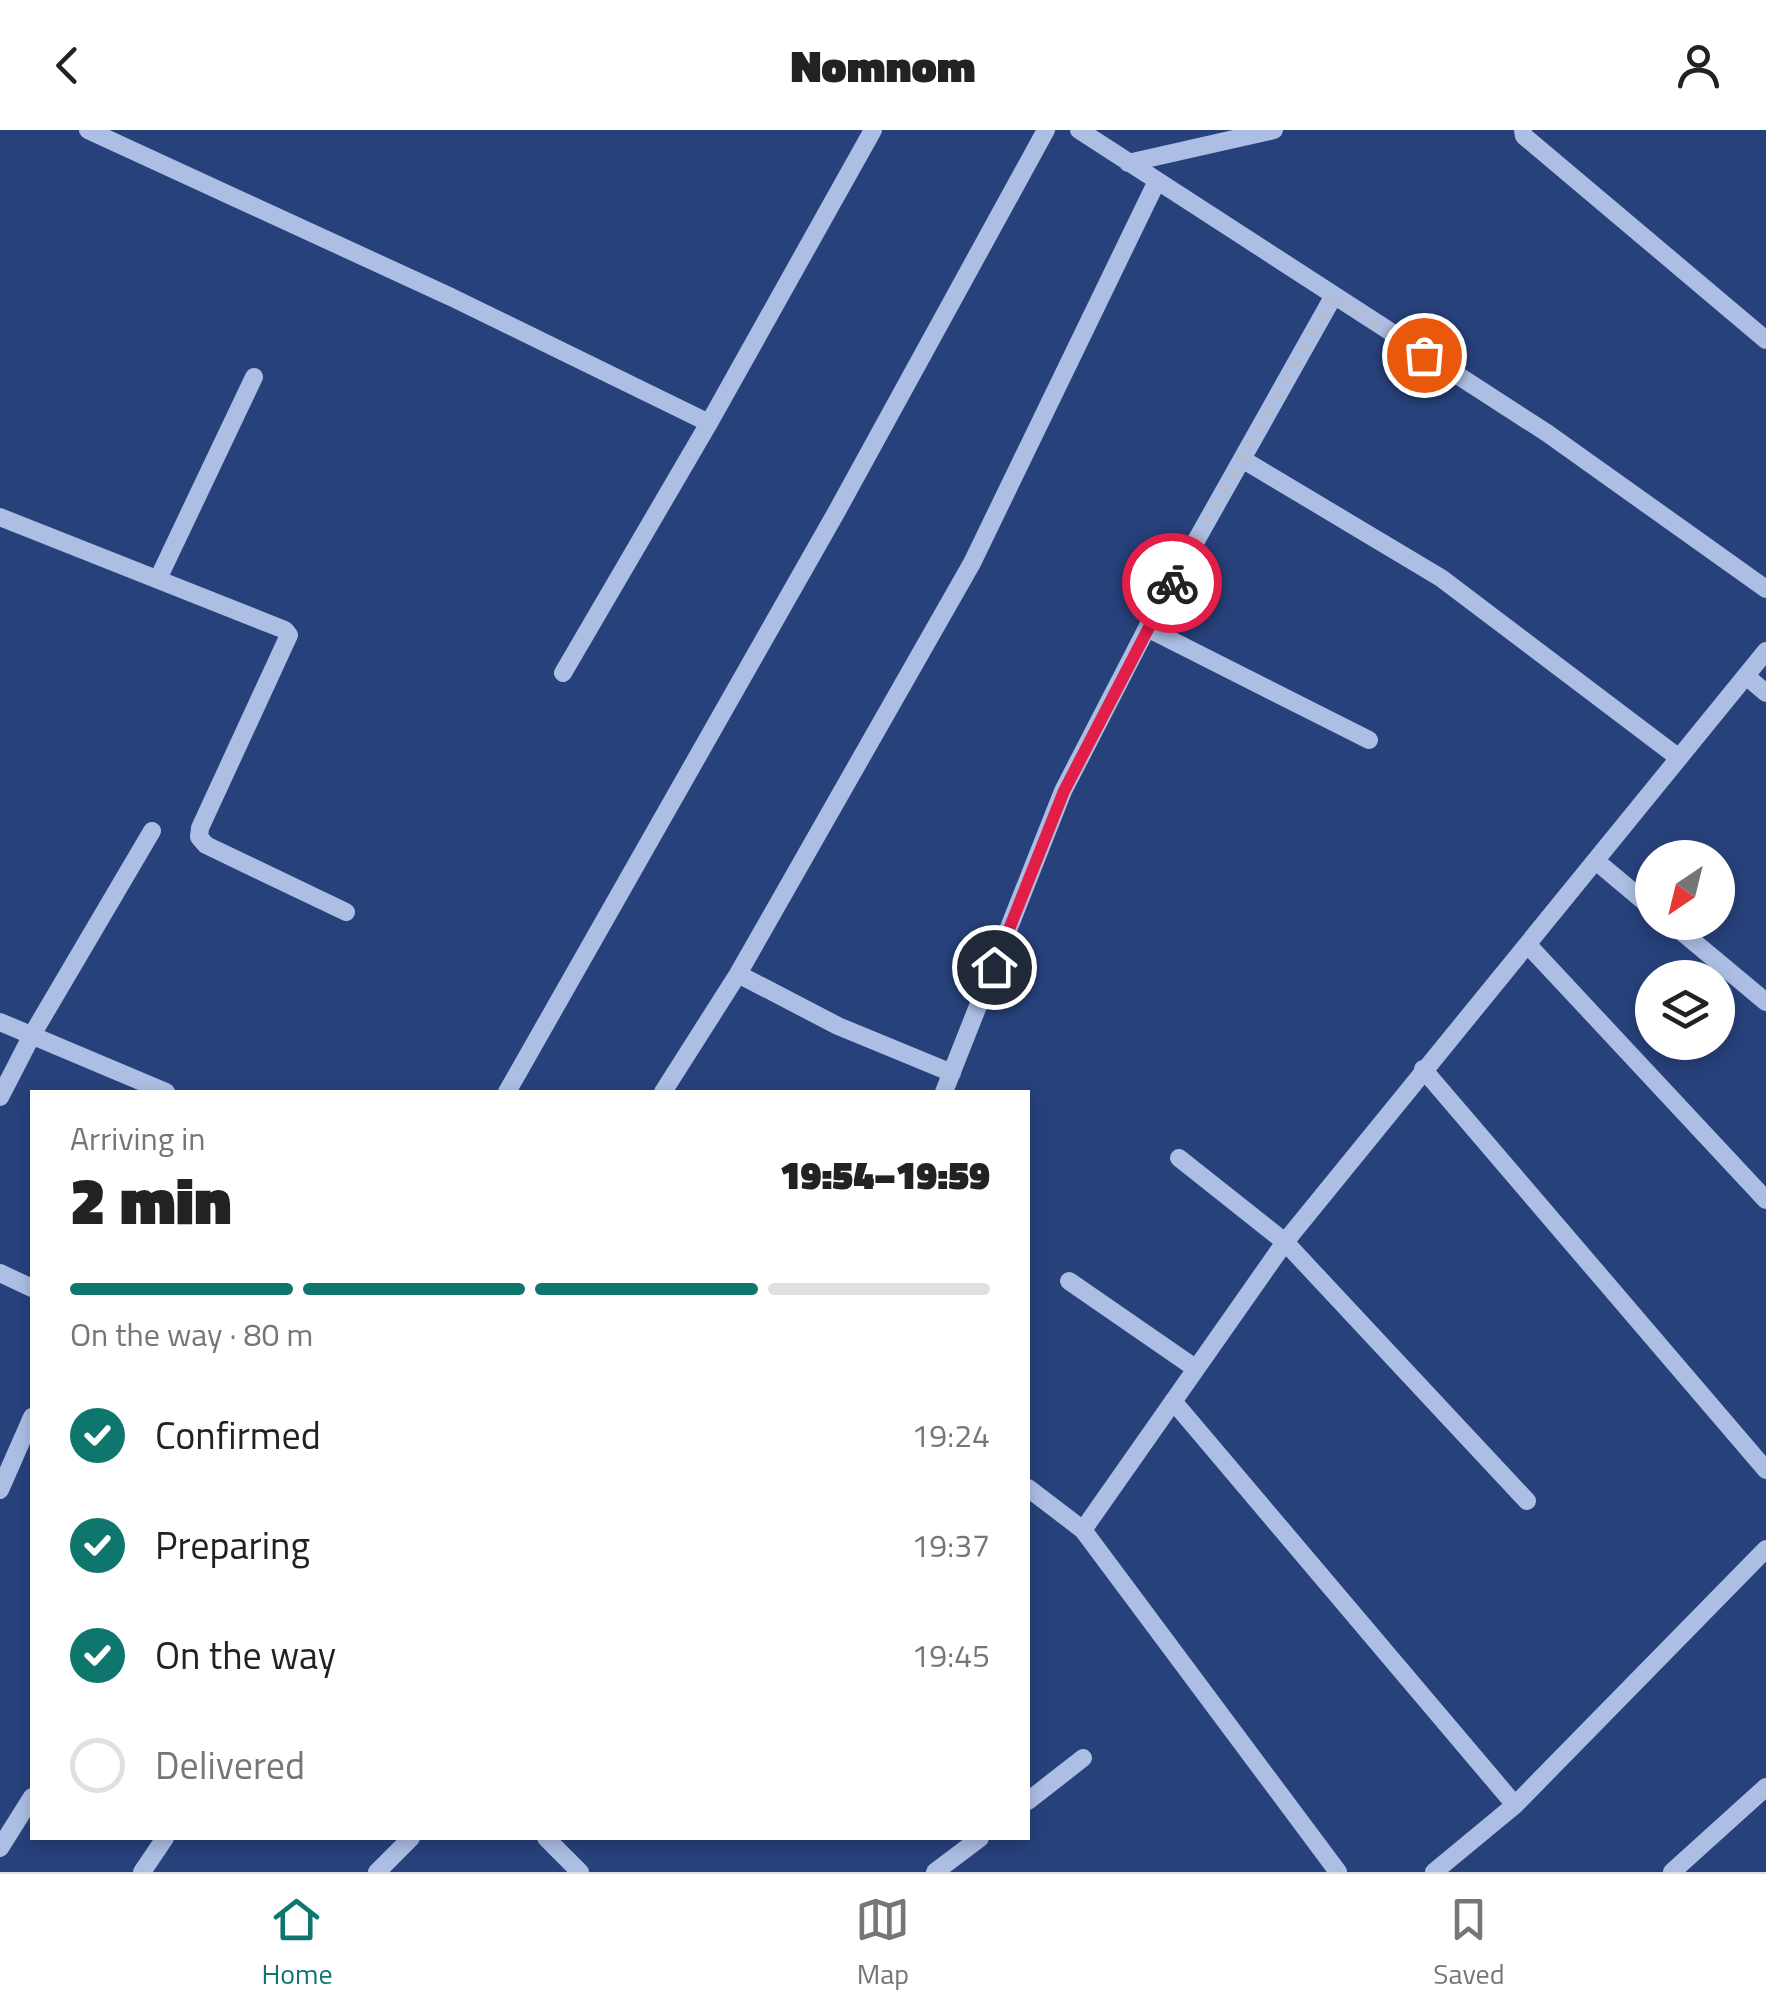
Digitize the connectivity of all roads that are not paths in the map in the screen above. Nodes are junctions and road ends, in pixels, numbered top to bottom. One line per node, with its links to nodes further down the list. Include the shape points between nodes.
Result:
1 (88, 130): 12 (street)
2 (872, 130): 12 (street)
3 (1046, 130): 37 (street)
4 (1079, 130): 7 (street)
5 (1274, 130): 7 (street)
6 (1523, 130): 10 (street)
7 (1128, 162): 8 (street)
8 (1157, 181): 9 (street); 30 (street, via 972,563)
9 (1333, 296): 13 (street); 16 (street, via 1547,434)
10 (1766, 340)
11 (254, 377): 15 (street)
12 (709, 423): 19 (street)
13 (1242, 459): 17 (street); 23 (street, via 1441,578)
14 (0, 517): 15 (street)
15 (158, 580): 27 (street, via 289,634 199,837)
16 (1766, 590)
17 (1147, 628): 22 (street); 35 (street, via 1064,791)
18 (1766, 652): 20 (street)
19 (563, 673)
20 (1746, 676): 21 (street); 23 (street)
21 (1766, 693)
22 (1368, 740)
23 (1679, 758): 25 (street)
24 (152, 831): 33 (street)
25 (1596, 862): 26 (street); 29 (street)
26 (1635, 894)
27 (346, 912)
28 (1692, 940): 31 (street)
29 (1528, 944): 34 (street); 42 (street)
30 (738, 974): 35 (street, via 838,1026); 38 (street)
31 (1766, 1002)
32 (0, 1022): 33 (street)
33 (32, 1034): 36 (street); 40 (street)
34 (1423, 1069): 43 (street); 50 (street)
35 (952, 1073): 39 (street)
36 (161, 1090)
37 (508, 1090)
38 (664, 1090)
39 (945, 1090)
40 (0, 1097)
41 (1179, 1158): 43 (street)
42 (1766, 1200)
43 (1286, 1242): 47 (street); 53 (street)
44 (0, 1273): 46 (street)
45 (1070, 1281): 47 (street)
46 (30, 1287)
47 (1195, 1368): 48 (street)
48 (1173, 1401): 54 (street); 60 (street)
49 (30, 1421): 51 (street)
50 (1766, 1470)
51 (0, 1490)
52 (1030, 1490): 54 (street)
53 (1527, 1500)
54 (1083, 1530): 70 (street)
55 (1766, 1548): 60 (street)
56 (1083, 1758): 58 (street)
57 (1766, 1787): 72 (street)
58 (1030, 1799)
59 (30, 1801): 61 (street)
60 (1515, 1805): 71 (street)
61 (2, 1839)
62 (165, 1840): 66 (street)
63 (409, 1840): 67 (street)
64 (548, 1840): 68 (street)
65 (977, 1840): 69 (street)
66 (142, 1872)
67 (377, 1872)
68 (580, 1872)
69 (935, 1872)
70 (1338, 1872)
71 (1434, 1872)
72 (1672, 1872)

